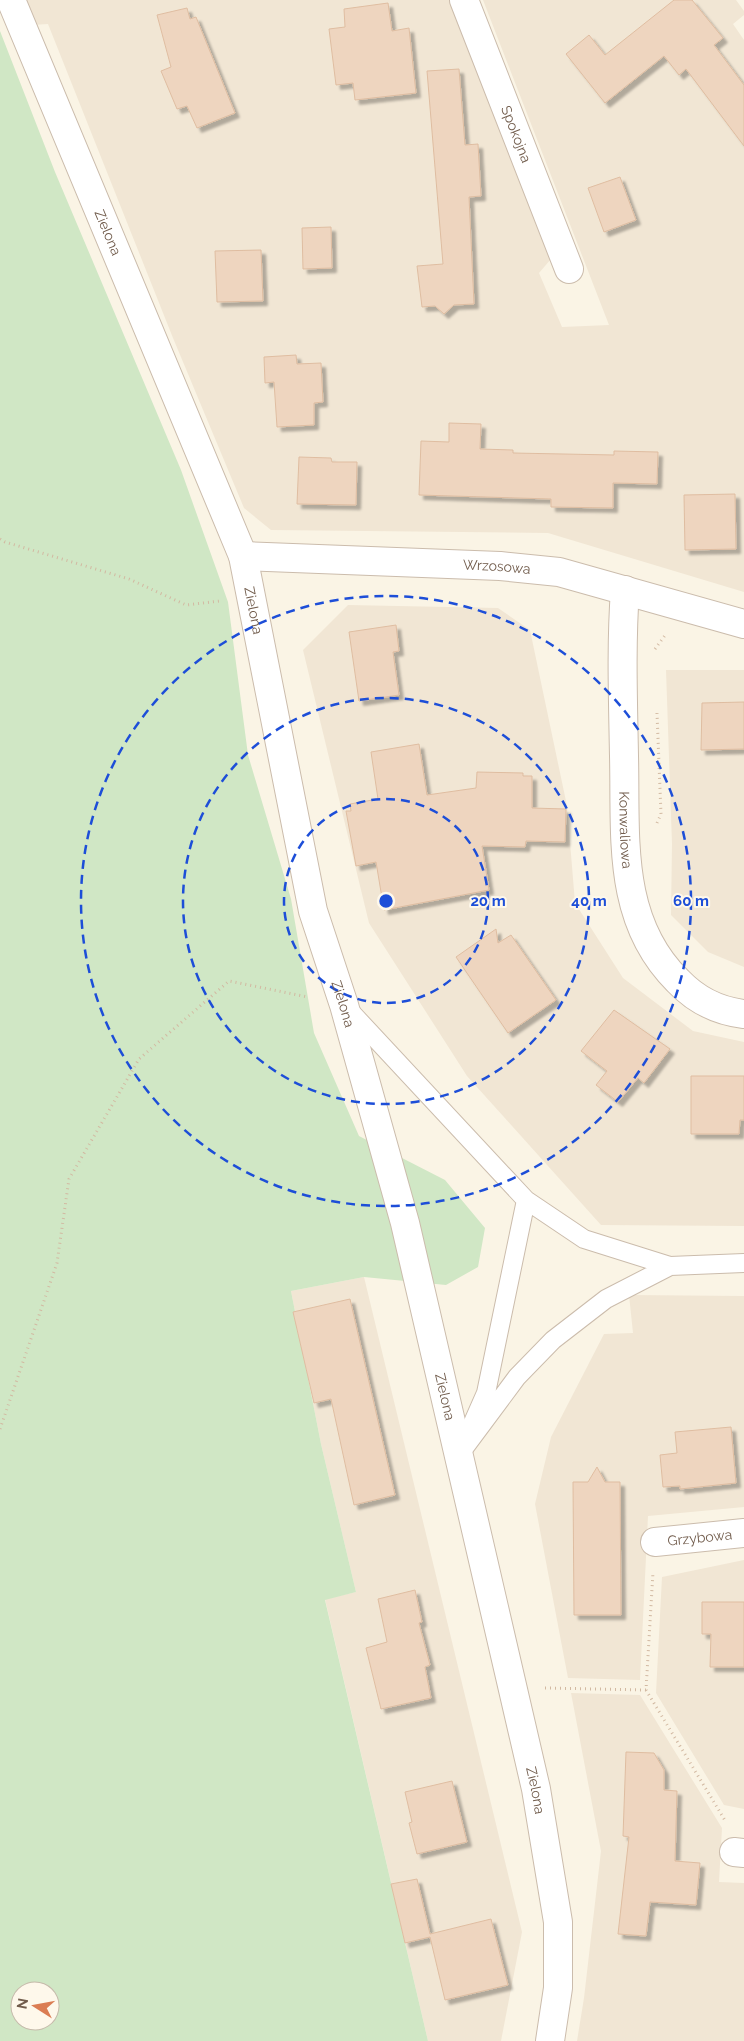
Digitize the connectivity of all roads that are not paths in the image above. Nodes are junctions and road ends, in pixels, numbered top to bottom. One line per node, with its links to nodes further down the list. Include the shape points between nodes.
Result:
1 (11, 0): 4 (street, Zielona)
2 (464, 0): 3 (street, Spokojna)
3 (569, 269)
4 (243, 556): 5 (street, Wrzosowa, via 500,566 559,572); 7 (street, Zielona, via 313,910)
5 (625, 590): 6 (street, Wrzosowa); 8 (street, Konwaliowa, via 622,637 627,867 637,916 652,951 687,990 712,1007)
6 (744, 624)
7 (344, 1005): 9 (lane); 12 (street, Zielona, via 405,1223)
8 (744, 1014)
9 (526, 1200): 11 (lane, via 584,1240); 12 (lane, via 486,1393)
10 (744, 1264): 11 (lane)
11 (670, 1266): 12 (lane, via 606,1299 553,1340 517,1377)
12 (459, 1455): 15 (street, Zielona, via 536,1789 558,1922 558,1988)
13 (744, 1532): 14 (street, Grzybowa)
14 (655, 1542)
15 (550, 2041)

